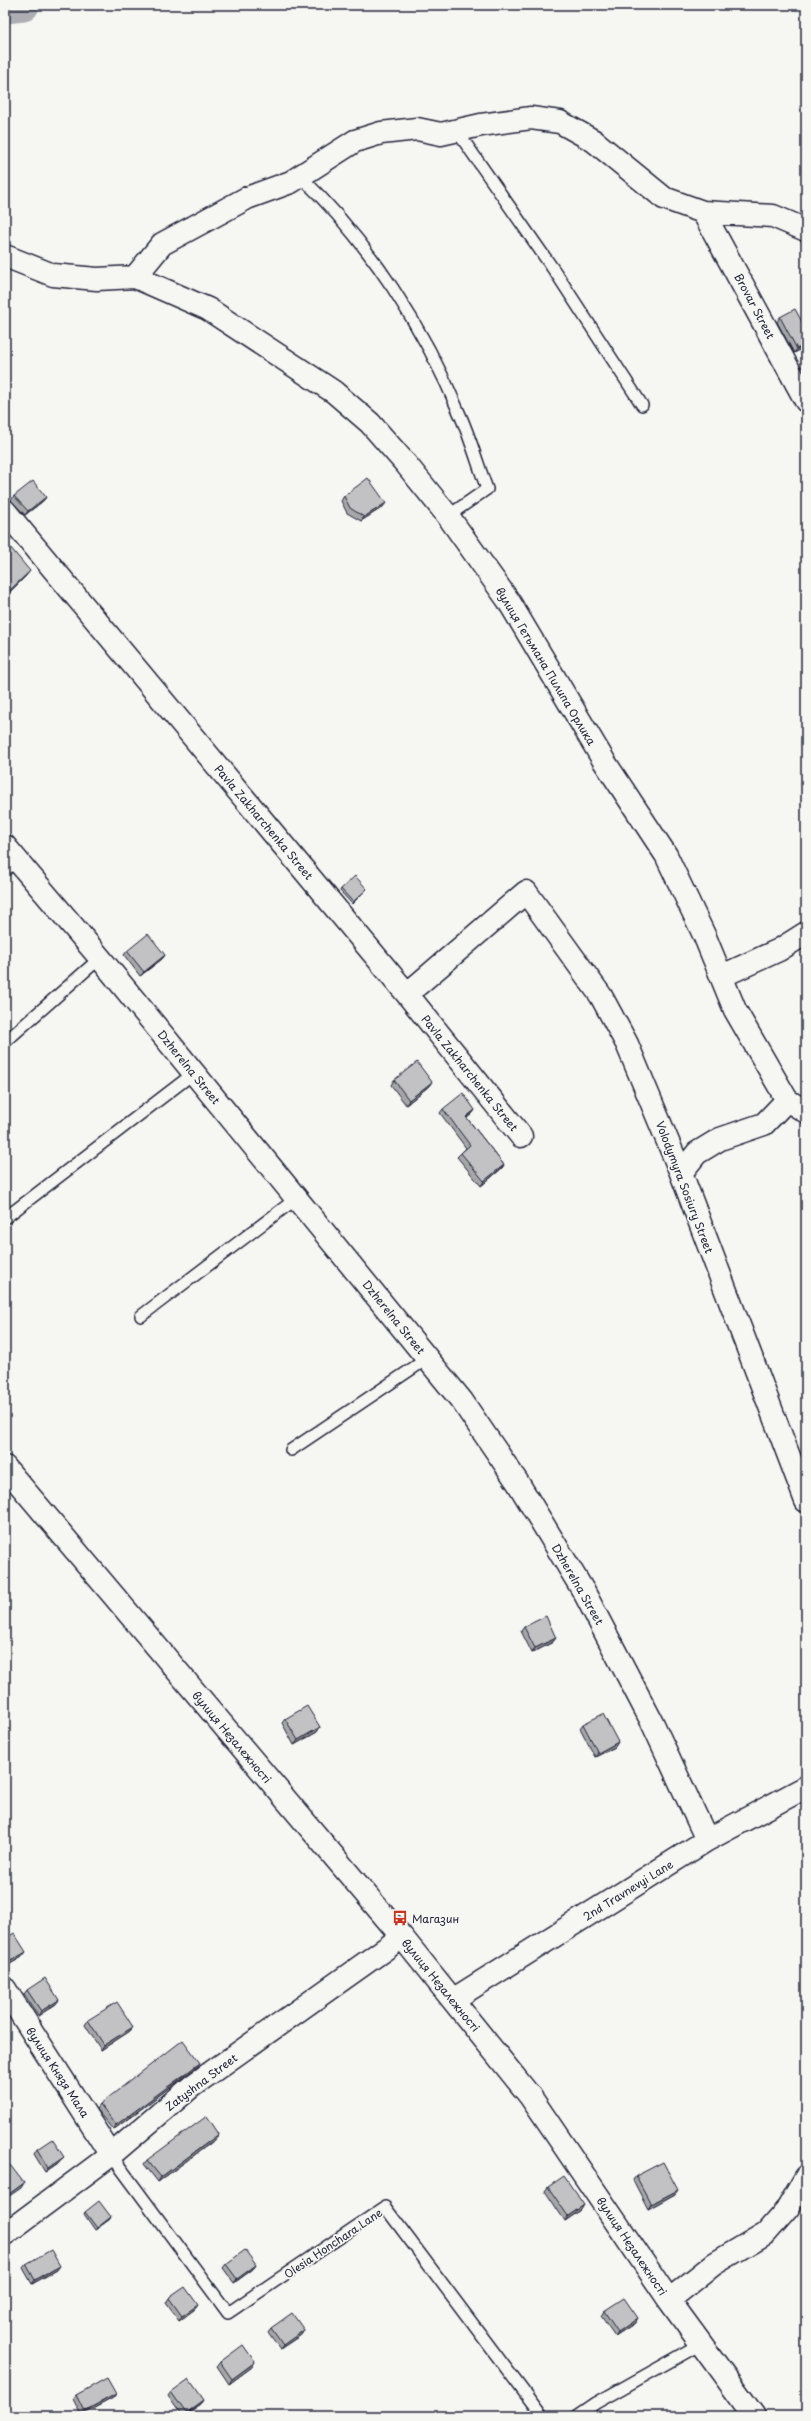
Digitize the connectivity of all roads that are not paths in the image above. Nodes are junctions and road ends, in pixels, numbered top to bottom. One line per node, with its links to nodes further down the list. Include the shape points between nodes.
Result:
1 (456, 131): 2 (street, via 442,134 417,129 380,133 354,141); 3 (street, via 531,118 560,122 594,141 664,198); 8 (lane, via 558,276)
2 (300, 176): 6 (street, via 247,198 162,244); 10 (lane, via 316,191 378,265 409,315 461,417 487,488)
3 (703, 212): 4 (street, via 773,216); 7 (street, Brovar Street)
4 (806, 230)
5 (5, 256): 6 (street, вулиця Гетьмана Пилипа Орлика, via 53,275 97,279)
6 (135, 277): 10 (street, вулиця Гетьмана Пилипа Орлика, via 208,309 334,392 370,424)
7 (806, 401)
8 (642, 405)
9 (5, 511): 15 (street, Pavla Zakharchenka Street)
10 (448, 516): 14 (street, вулиця Гетьмана Пилипа Орлика, via 508,600 604,761 666,855)
11 (9, 859): 13 (street, Dzherelna Street)
12 (806, 933): 14 (street, via 778,950)
13 (100, 958): 16 (lane); 17 (street, Dzherelna Street)
14 (722, 976): 18 (street, вулиця Гетьмана Пилипа Орлика, via 735,1010)
15 (407, 994): 20 (street, Pavla Zakharchenka Street); 21 (street, Volodymyra Sosiury Street, via 526,892 604,1003 627,1044)
16 (5, 1042)
17 (194, 1073): 22 (street, Dzherelna Street); 23 (lane)
18 (787, 1100): 19 (street, вулиця Гетьмана Пилипа Орлика); 21 (street, via 764,1124 720,1139 696,1153)
19 (806, 1112)
20 (521, 1136)
21 (681, 1173): 28 (street, Volodymyra Sosiury Street)
22 (297, 1198): 24 (lane); 25 (street, Dzherelna Street)
23 (5, 1218)
24 (141, 1316)
25 (428, 1358): 26 (lane); 30 (street, Dzherelna Street, via 462,1401 518,1484 584,1592 652,1722)
26 (291, 1450)
27 (7, 1472): 31 (street, вулиця Незалежності)
28 (806, 1501)
29 (806, 1788): 30 (street, 2nd Travnevyi Lane)
30 (707, 1840): 33 (street, 2nd Travnevyi Lane)
31 (402, 1937): 33 (street, вулиця Незалежності); 34 (street, Zatyshna Street, via 192,2086)
32 (5, 1989): 34 (street, вулиця Князя Мала)
33 (454, 1999): 37 (street, вулиця Незалежності, via 530,2096)
34 (111, 2155): 36 (street, Zatyshna Street); 39 (lane, Olesia Honchara Lane, via 228,2313 385,2207)
35 (806, 2177): 37 (street, via 788,2208 766,2233 714,2264)
36 (5, 2234)
37 (669, 2300): 38 (street, вулиця Незалежності)
38 (701, 2344): 40 (lane); 41 (street, вулиця Незалежності)
39 (542, 2416)
40 (577, 2416)
41 (754, 2416)

